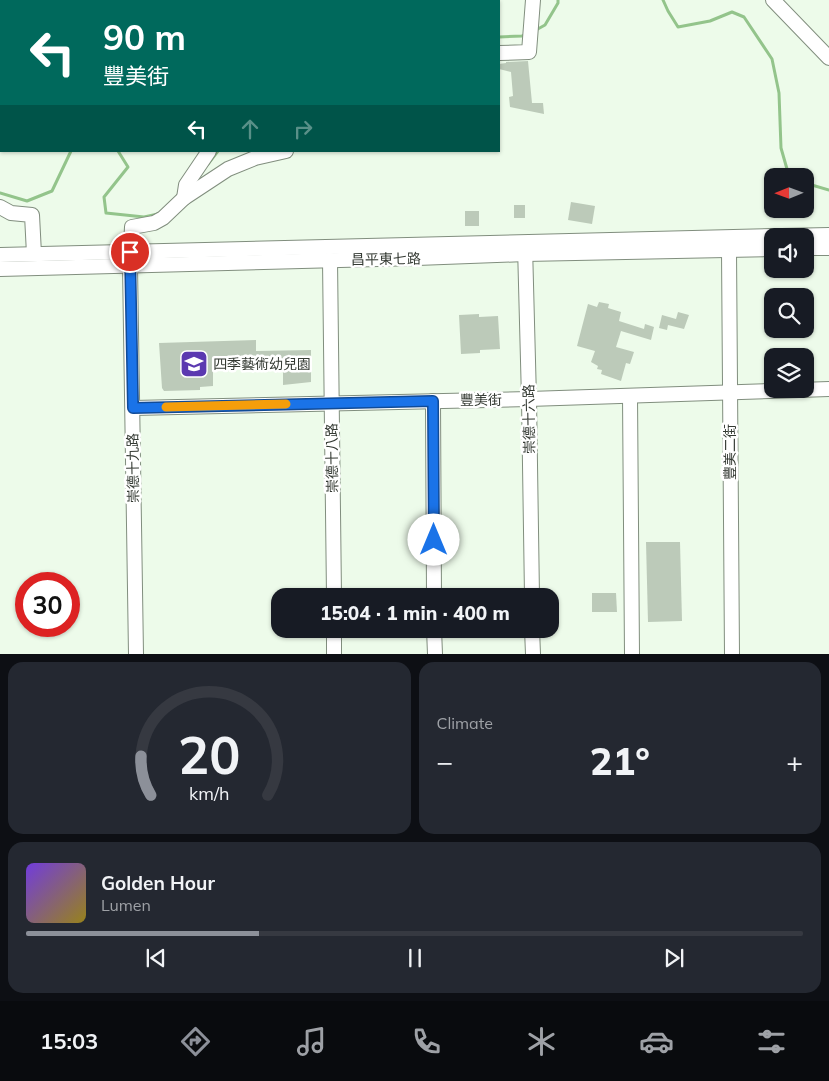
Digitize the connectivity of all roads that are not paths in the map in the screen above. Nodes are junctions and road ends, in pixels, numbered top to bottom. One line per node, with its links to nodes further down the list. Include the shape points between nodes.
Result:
1 (533, 0): 3 (street, via 529,52)
2 (773, 0): 4 (street)
3 (500, 53)
4 (829, 58)
5 (208, 152): 7 (street, via 186,185)
6 (282, 152): 7 (street, via 228,169)
7 (184, 198): 19 (street, 崇德十九路, via 163,218 132,227)
8 (0, 207): 17 (street, via 11,213 32,215)
9 (814, 235): 10 (street)
10 (829, 235)
11 (764, 236): 12 (street, 昌平東七路)
12 (525, 248): 16 (street, 昌平東七路); 19 (street, 昌平東七路); 20 (street, 昌平東七路, via 417,258); 25 (street, 崇德十六路)
13 (814, 248): 14 (street)
14 (829, 248)
15 (764, 249): 16 (street, 昌平東七路)
16 (728, 250): 23 (street, 豐美二街)
17 (34, 254): 18 (street, 昌平東七路); 19 (street, 昌平東七路)
18 (0, 255)
19 (130, 259): 20 (street, 昌平東七路); 21 (street, 昌平東七路); 28 (street, 崇德十九路)
20 (330, 260): 27 (street, 崇德十八路)
21 (0, 268)
22 (829, 389): 23 (street, 豐美街)
23 (730, 392): 24 (street, 豐美街); 40 (street, 豐美二街)
24 (630, 396): 25 (street, 豐美街); 39 (street)
25 (529, 399): 26 (street, 豐美街); 31 (street, 崇德十六路)
26 (433, 401): 27 (street, 豐美街); 30 (street)
27 (331, 403): 28 (street, 豐美街); 29 (street, 崇德十八路)
28 (133, 408): 35 (street, 崇德十九路)
29 (334, 588)
30 (434, 588)
31 (532, 588)
32 (334, 638): 36 (street)
33 (434, 638): 37 (street)
34 (532, 638): 38 (street)
35 (136, 654)
36 (334, 654)
37 (434, 654)
38 (533, 654)
39 (632, 654)
40 (732, 654)

